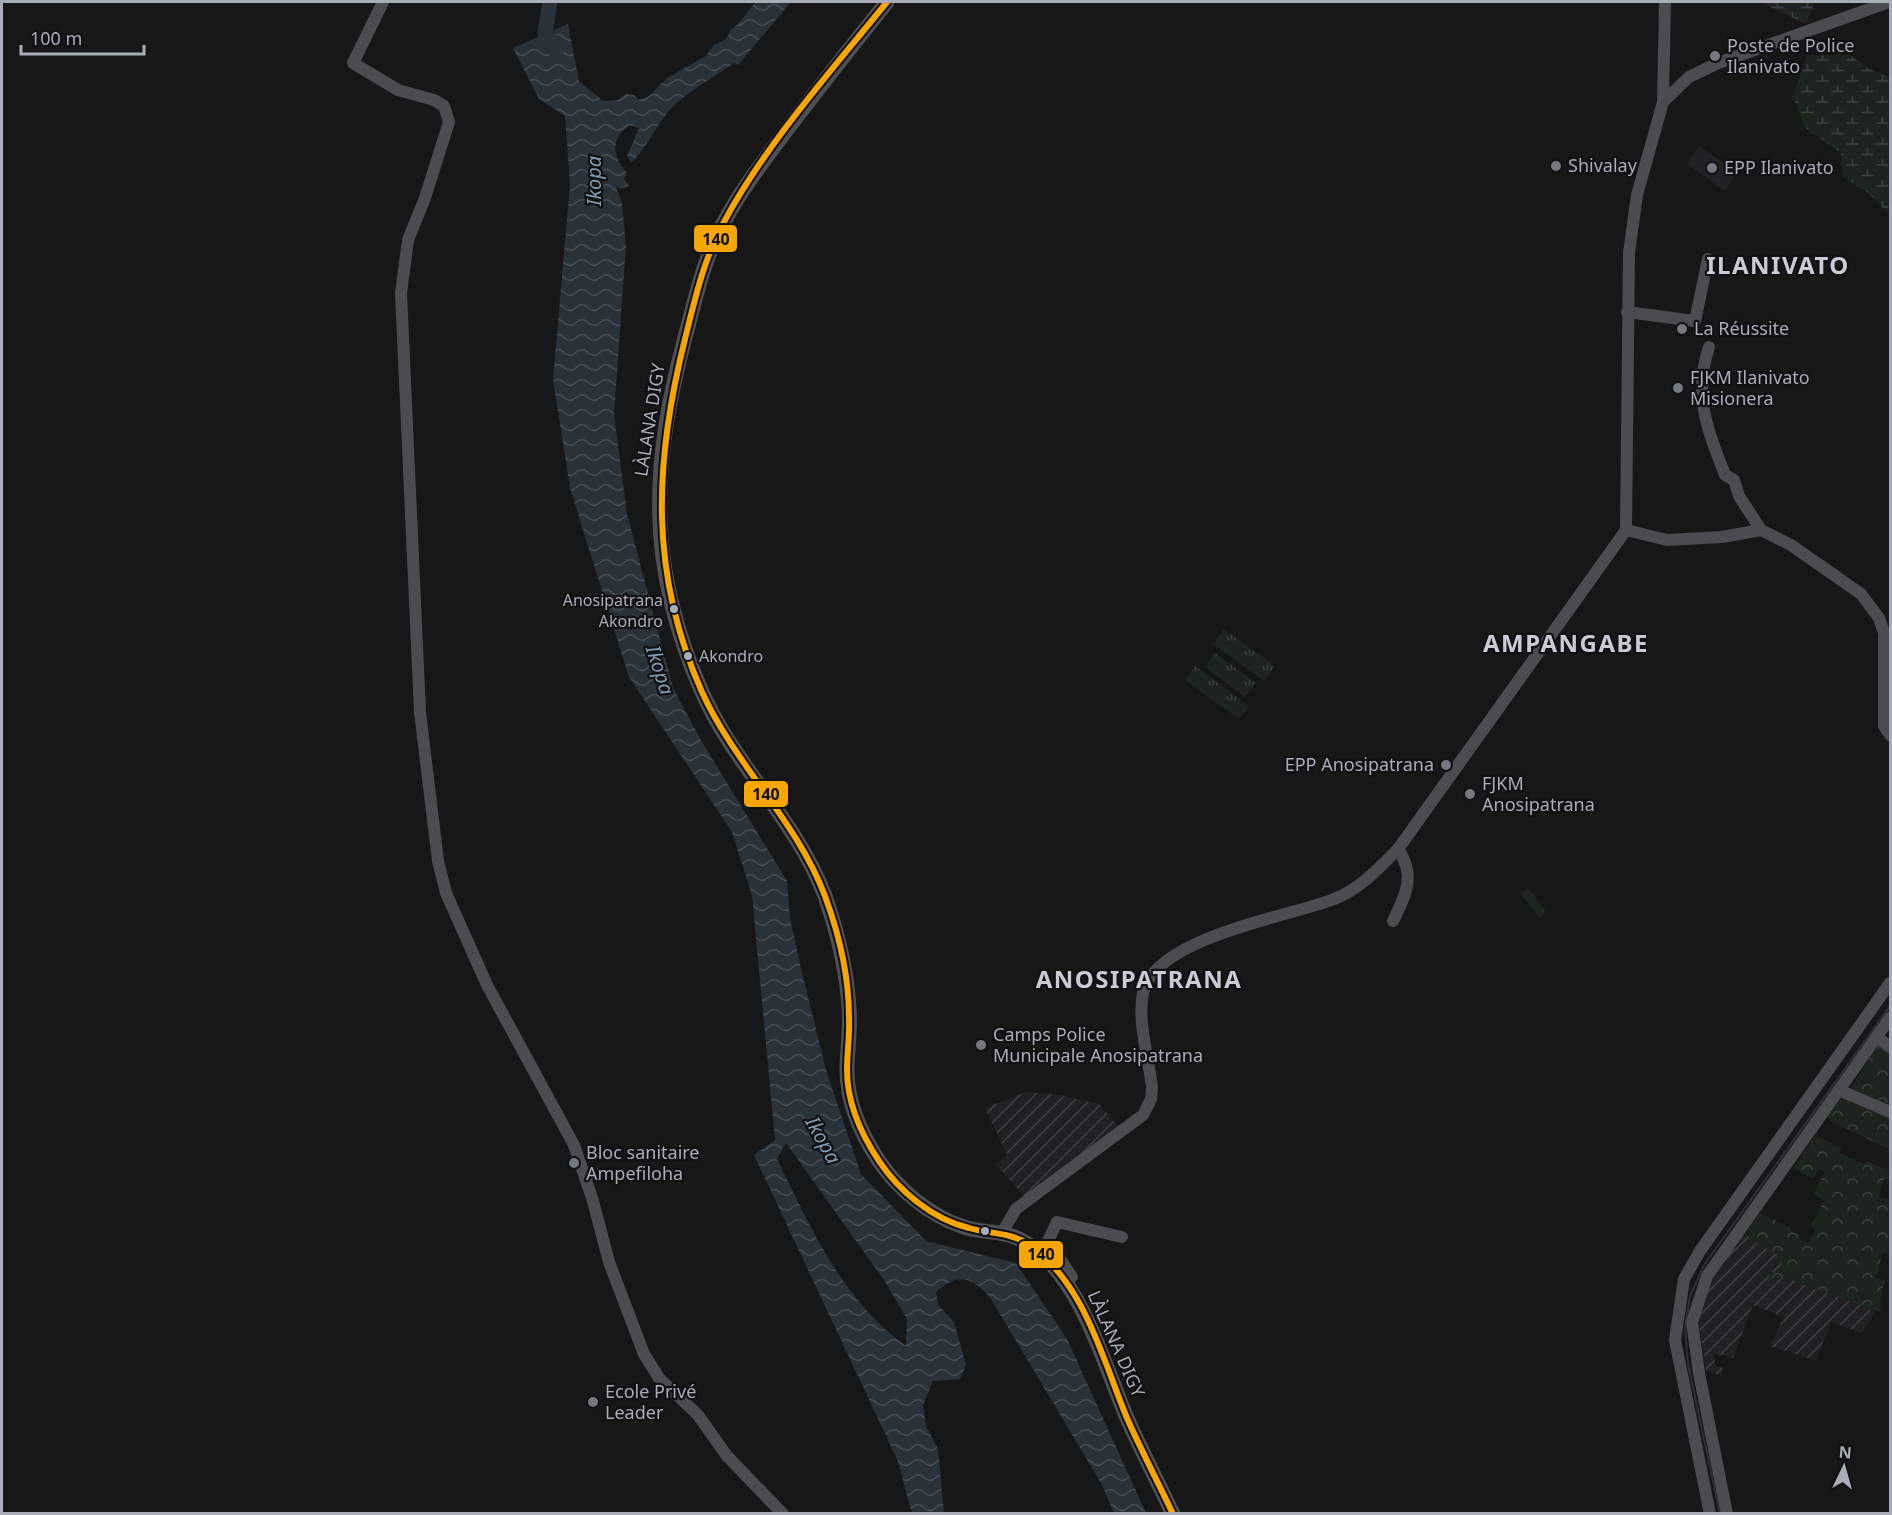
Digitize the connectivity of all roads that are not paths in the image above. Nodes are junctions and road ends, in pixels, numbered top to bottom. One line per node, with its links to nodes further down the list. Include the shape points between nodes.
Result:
1 (382, 2): 23 (street, via 353,63 398,90 444,106 449,122 408,240 401,293 420,712 438,861 446,893 471,954 574,1145 609,1262 644,1354 659,1378 698,1415 727,1456)
2 (887, 2): 20 (main road, LÀLANA DIGY, via 748,182 705,259 665,431 660,463 659,530 674,615 702,692 825,896 848,1001 849,1095 863,1133 880,1163 924,1206 962,1227)
3 (1665, 2): 5 (street)
4 (1889, 2): 5 (street, via 1718,63 1689,77)
5 (1663, 102): 7 (street, via 1637,195 1629,253)
6 (1708, 259): 7 (street, via 1695,321)
7 (1627, 312): 9 (street)
8 (1708, 347): 10 (street, via 1701,372 1701,404 1725,475 1734,480 1739,496)
9 (1626, 530): 10 (street, via 1667,540); 12 (street)
10 (1761, 530): 11 (street, via 1791,545 1861,594 1879,618 1884,633 1884,726)
11 (1890, 735)
12 (1398, 849): 13 (street, via 1408,863 1406,894); 20 (street, via 1370,876 1335,899 1250,922 1179,952 1150,976 1143,992 1142,1014 1152,1088 1143,1115 1016,1209)
13 (1393, 921)
14 (1890, 983): 25 (street, via 1684,1279 1675,1340)
15 (1890, 1018): 16 (street)
16 (1877, 1037): 17 (street); 18 (street)
17 (1890, 1047)
18 (1839, 1090): 19 (street); 26 (street, via 1707,1276 1692,1322)
19 (1890, 1112)
20 (1003, 1231): 22 (main road, LÀLANA DIGY, via 1029,1244 1055,1266)
21 (1122, 1237): 22 (street, via 1058,1222 1048,1241 1072,1276)
22 (1066, 1282): 24 (main road, LÀLANA DIGY)
23 (783, 1514)
24 (1173, 1514)
25 (1710, 1514)
26 (1727, 1514)

